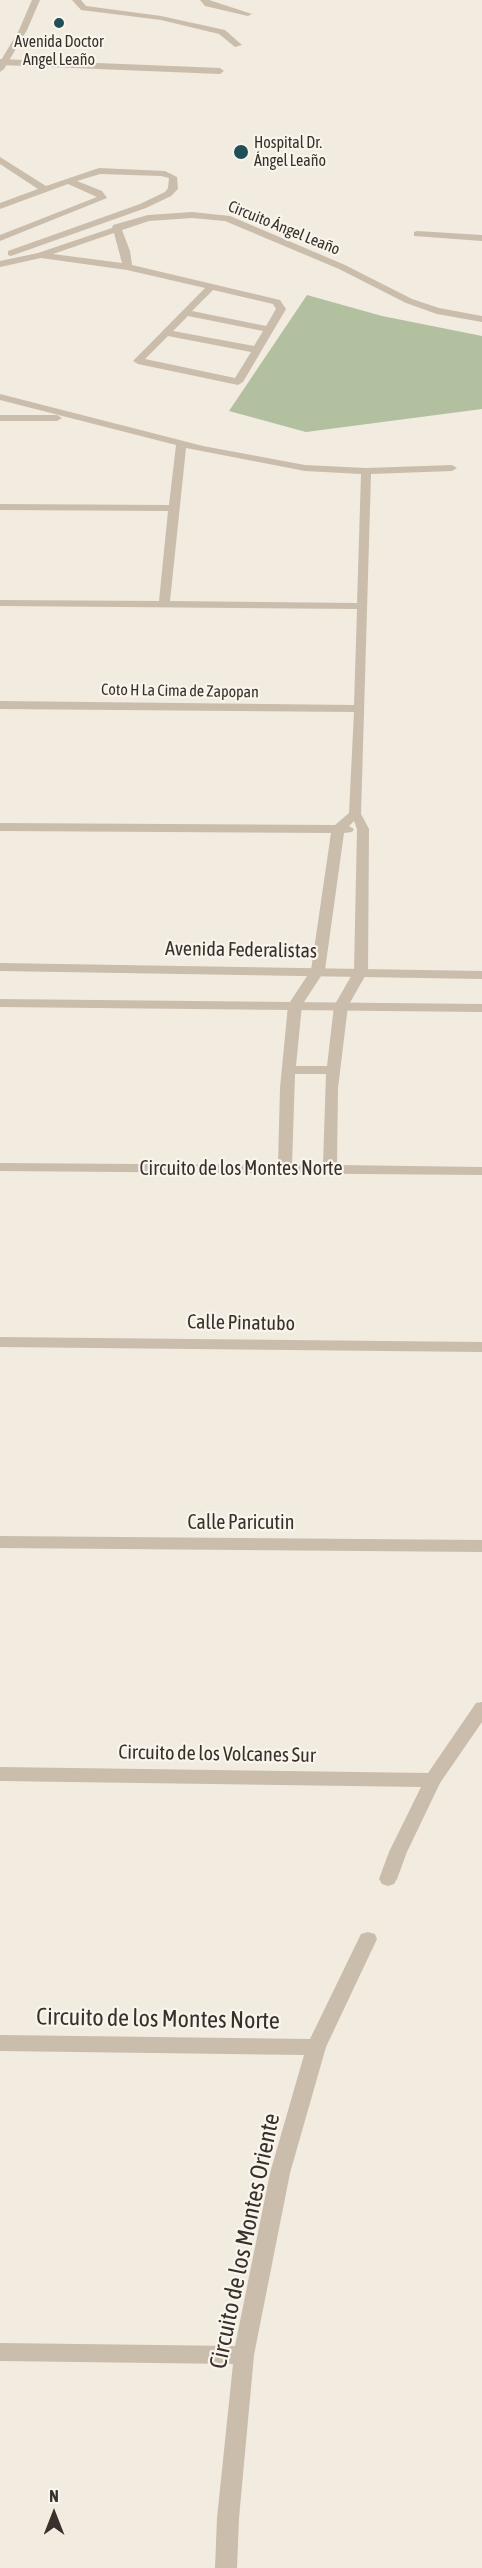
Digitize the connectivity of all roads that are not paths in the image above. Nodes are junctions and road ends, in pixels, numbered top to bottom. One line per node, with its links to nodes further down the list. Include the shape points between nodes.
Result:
1 (36, 0): 8 (street)
2 (76, 0): 5 (street, via 84,8)
3 (120, 0): 5 (street)
4 (204, 0): 6 (street)
5 (120, 12): 7 (street, via 222,32)
6 (248, 14)
7 (238, 45)
8 (2, 64): 9 (street)
9 (220, 71)
10 (0, 160): 12 (street)
11 (68, 181): 12 (street); 16 (street, via 99,193 102,198); 19 (street, via 99,171 162,173 173,177 173,189 143,206)
12 (45, 189): 13 (street)
13 (0, 206)
14 (116, 227): 18 (street, Circuito Ángel Leaño); 21 (street); 24 (street, Circuito Ángel Leaño, via 148,218 226,218 342,267 409,301 437,311)
15 (417, 234): 17 (street)
16 (0, 238)
17 (482, 238)
18 (41, 255): 20 (street, Circuito Ángel Leaño); 21 (street)
19 (0, 257)
20 (0, 264)
21 (127, 267): 22 (street)
22 (211, 287): 23 (street); 25 (street, via 277,302 281,309)
23 (186, 313): 25 (street); 26 (street)
24 (482, 319)
25 (269, 329): 27 (street)
26 (166, 333): 27 (street); 27 (street, via 138,361 238,382)
27 (257, 350)
28 (0, 397): 30 (street)
29 (0, 418): 30 (street)
30 (79, 418): 31 (street)
31 (181, 444): 33 (street, via 305,468); 35 (street)
32 (452, 468): 33 (street)
33 (366, 471): 38 (street)
34 (0, 507): 35 (street)
35 (174, 508): 37 (street)
36 (0, 603): 37 (street)
37 (164, 603): 38 (street)
38 (362, 606): 40 (street)
39 (0, 705): 40 (street, Coto H La Cima de Zapopan)
40 (360, 709): 41 (street)
41 (355, 814): 43 (street); 44 (street)
42 (0, 827): 43 (street)
43 (338, 829): 44 (street); 46 (street)
44 (363, 829): 47 (street)
45 (0, 967): 46 (street, Avenida Federalistas)
46 (318, 970): 47 (street, Avenida Federalistas); 50 (street)
47 (361, 971): 48 (street, Avenida Federalistas); 51 (street)
48 (482, 975)
49 (0, 1003): 50 (street)
50 (295, 1005): 51 (street); 53 (street)
51 (340, 1006): 52 (street); 54 (street)
52 (482, 1008)
53 (289, 1070): 54 (street); 56 (street)
54 (333, 1070): 57 (street)
55 (0, 1167): 56 (street, Circuito de los Montes Norte)
56 (285, 1169): 57 (street, Circuito de los Montes Norte)
57 (330, 1169): 58 (street, Circuito de los Montes Norte)
58 (482, 1171)
59 (0, 1342): 60 (street, Calle Pinatubo)
60 (482, 1347)
61 (0, 1542): 62 (street, Calle Paricutin)
62 (482, 1546)
63 (482, 1708): 65 (street)
64 (0, 1774): 65 (street, Circuito de los Volcanes Sur)
65 (433, 1780): 66 (street)
66 (388, 1879)
67 (368, 1939): 69 (street, Circuito de los Montes Oriente)
68 (0, 2043): 69 (street, Circuito de los Montes Norte)
69 (316, 2047): 71 (street, Circuito de los Montes Oriente, via 280,2173)
70 (0, 2352): 71 (street)
71 (244, 2355): 72 (street, Circuito de los Montes Oriente)
72 (226, 2568)

